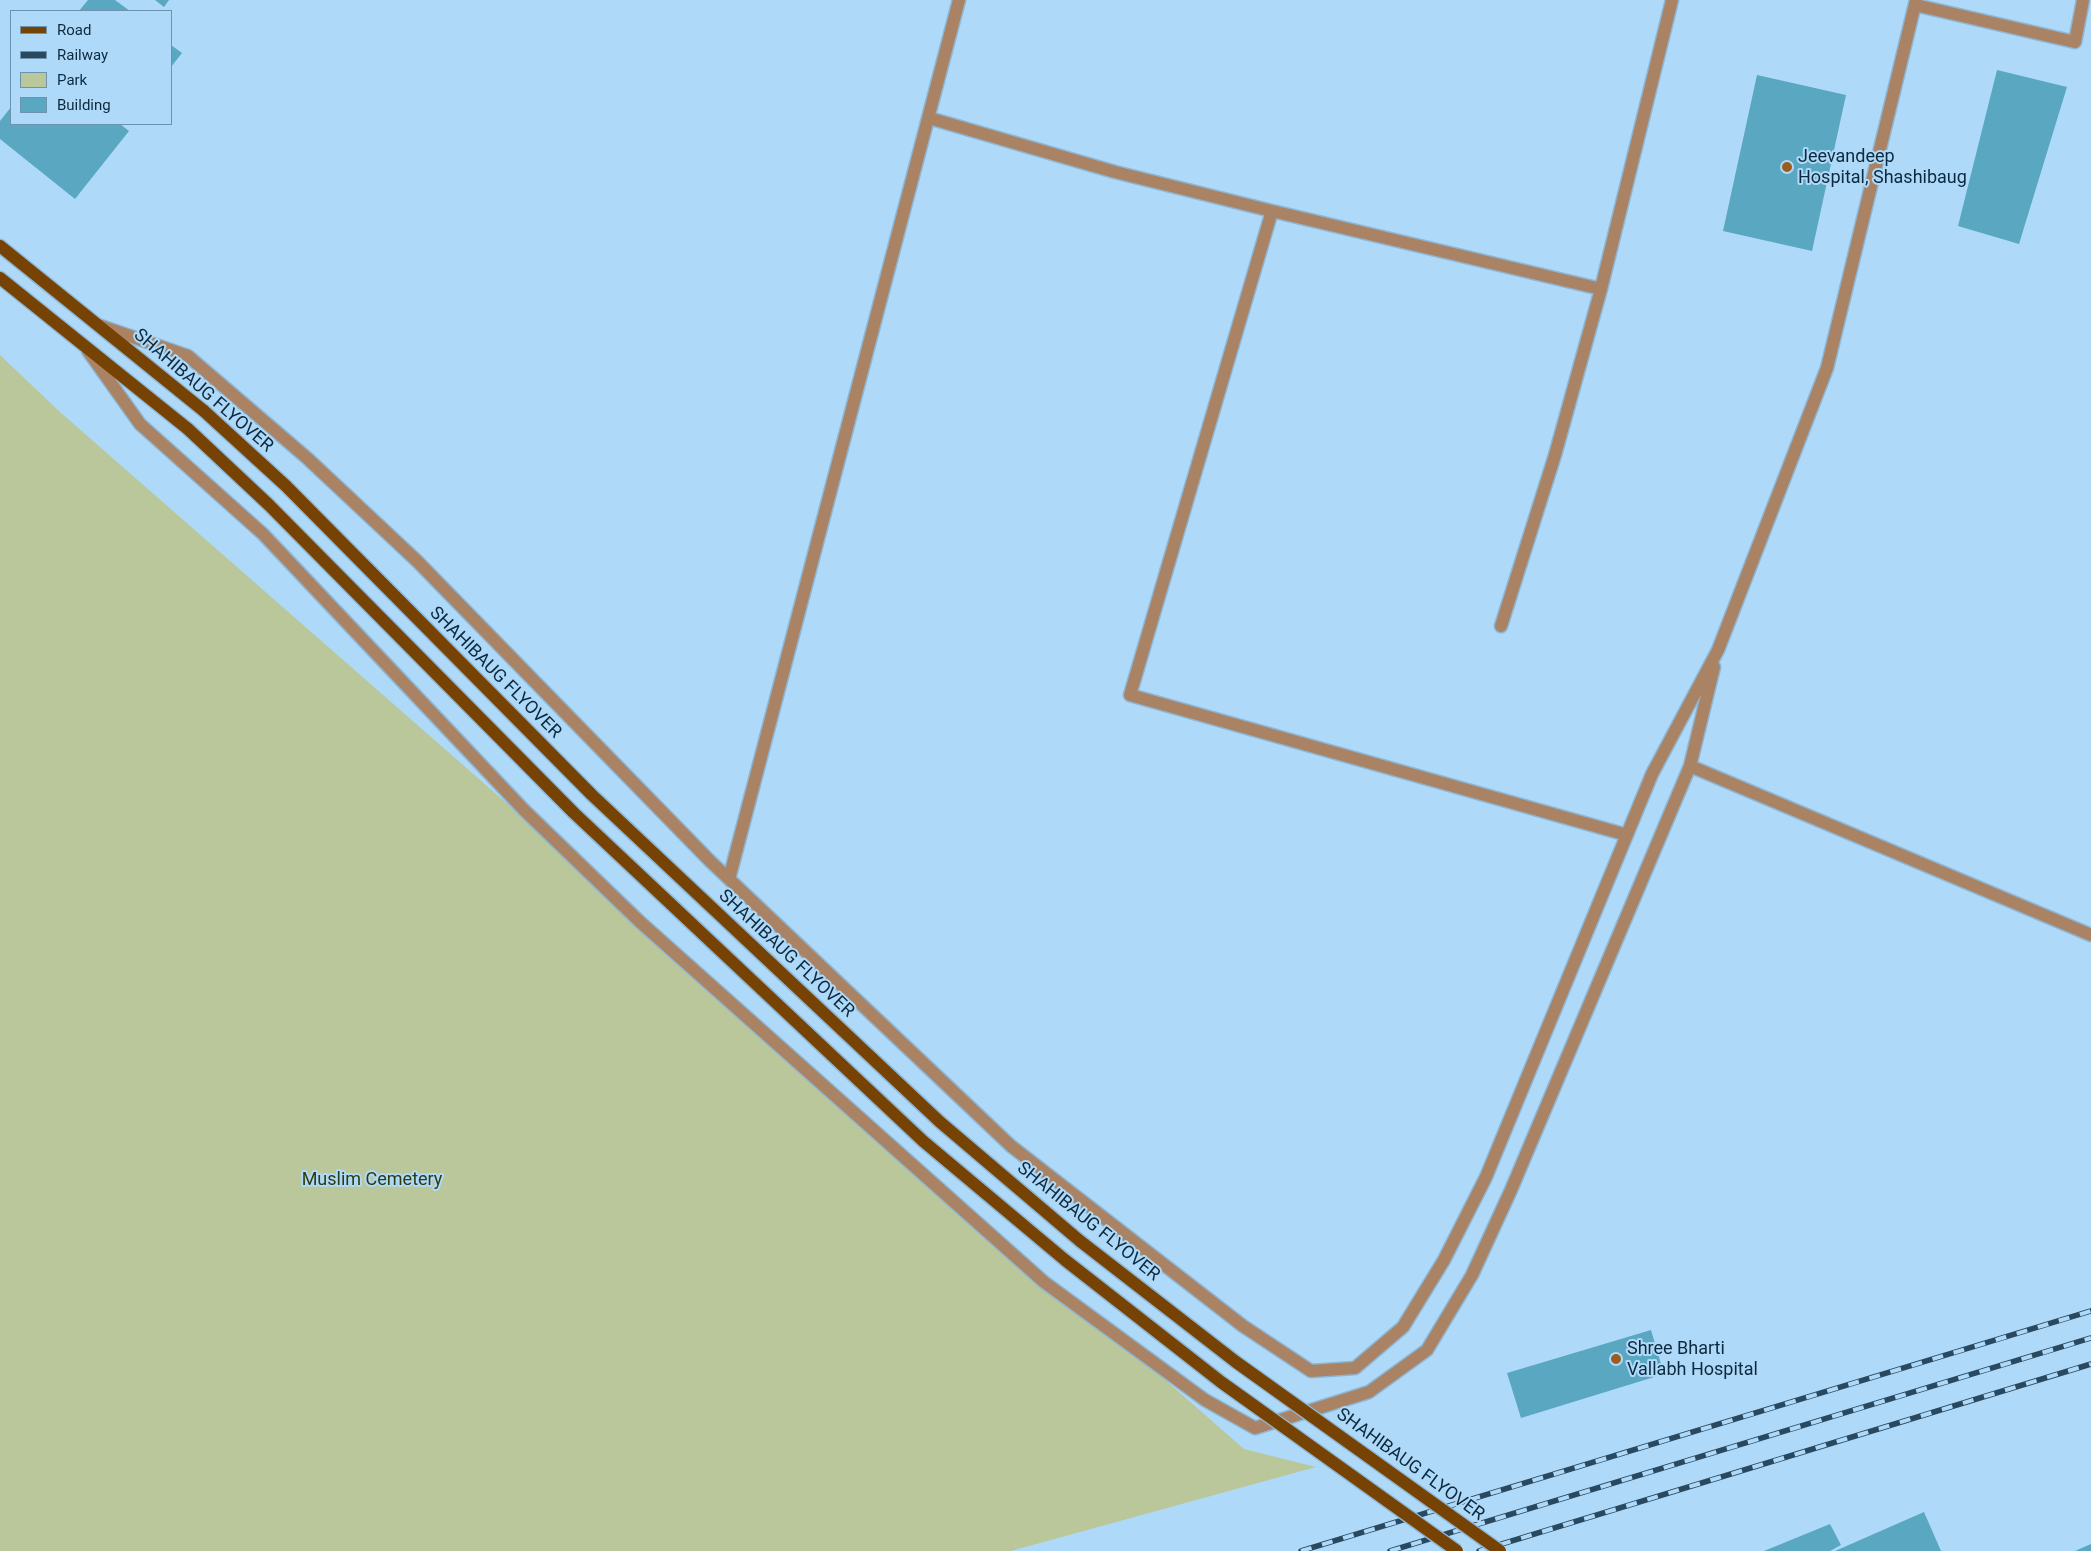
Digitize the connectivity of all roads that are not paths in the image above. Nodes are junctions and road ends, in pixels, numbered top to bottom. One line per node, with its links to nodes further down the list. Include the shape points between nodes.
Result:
1 (959, 0): 5 (street)
2 (1672, 0): 9 (street)
3 (2083, 0): 4 (street, via 2075,42)
4 (1915, 2): 13 (street, via 1827,368)
5 (929, 118): 6 (street, via 1115,172); 16 (street)
6 (1272, 211): 9 (street); 15 (street, via 1130,695)
7 (0, 246): 10 (main road, SHAHIBAUG FLYOVER)
8 (0, 278): 11 (main road)
9 (1601, 289): 12 (street, via 1555,455)
10 (98, 324): 16 (street, via 188,356 307,458 417,561); 19 (main road, SHAHIBAUG FLYOVER, bridge, via 204,411 286,486 592,795 940,1122 1080,1241 1236,1362)
11 (85, 346): 14 (street, via 140,424 263,534 524,810 639,921 1044,1282 1204,1400 1255,1428 1369,1392 1427,1350 1472,1275 1511,1190); 18 (main road, bridge, via 188,430 269,505 574,813 923,1141 1065,1260 1221,1382)
12 (1501, 626)
13 (1718, 650): 14 (street); 15 (street, via 1652,774)
14 (1690, 766): 17 (street)
15 (1627, 835): 16 (street, via 1486,1177 1444,1260 1403,1327 1355,1368 1312,1371 1243,1326 1011,1146)
16 (729, 879)
17 (2091, 935)
18 (1457, 1551)
19 (1500, 1551)

